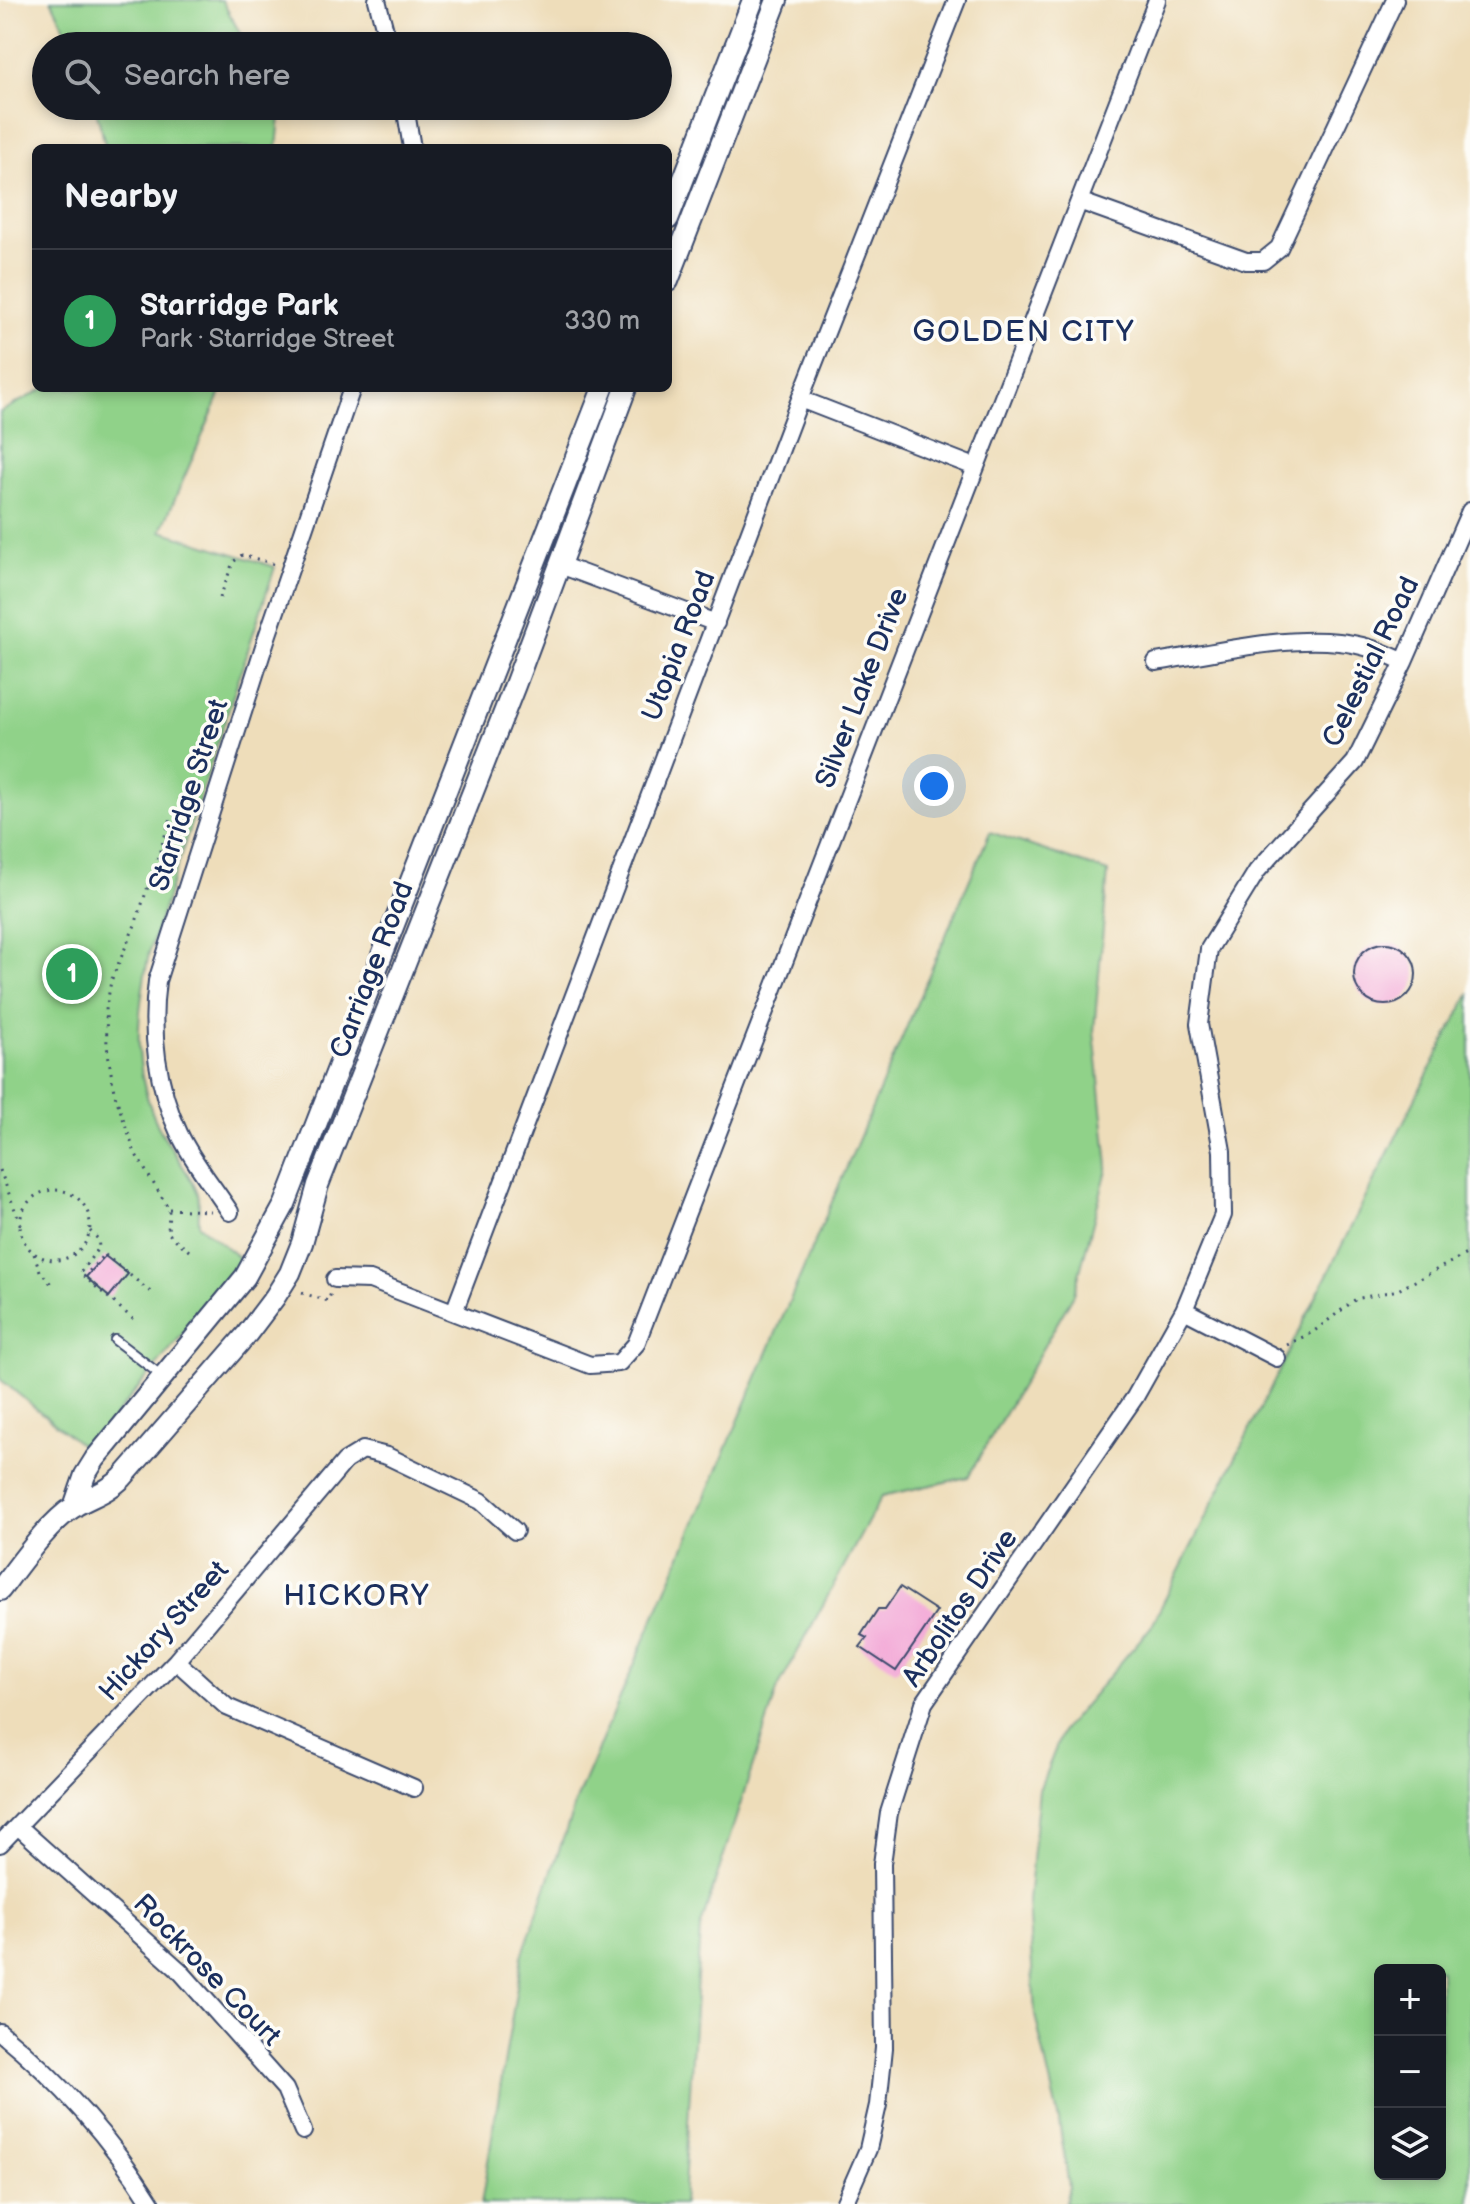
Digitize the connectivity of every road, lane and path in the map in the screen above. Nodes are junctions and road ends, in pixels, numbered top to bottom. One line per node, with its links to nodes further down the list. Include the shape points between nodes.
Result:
1 (377, 0): 7 (street)
2 (753, 0): 11 (street)
3 (777, 0): 12 (street)
4 (957, 0): 16 (street, Utopia Road)
5 (1157, 0): 10 (street, Silver Lake Drive)
6 (1395, 0): 10 (street, via 1279,248 1263,261 1246,261)
7 (385, 32)
8 (407, 120): 9 (street)
9 (411, 144)
10 (1079, 201): 17 (street, Silver Lake Drive)
11 (672, 209)
12 (672, 269)
13 (351, 392): 21 (street, Starridge Street)
14 (601, 392): 19 (street, Carriage Road)
15 (625, 392): 20 (street, Carriage Road)
16 (800, 399): 17 (street); 23 (street, Utopia Road)
17 (975, 467): 42 (street, Silver Lake Drive, via 636,1344 619,1363 590,1365)
18 (1470, 511): 25 (street, Celestial Road)
19 (538, 556): 20 (street); 26 (street, Carriage Road)
20 (560, 565): 23 (street); 27 (street, Carriage Road)
21 (290, 570): 22 (path, via 242,555 233,562); 31 (street, Starridge Street, via 157,981 154,1006 158,1072 179,1133)
22 (220, 598)
23 (716, 623): 42 (street, Utopia Road)
24 (1156, 662): 25 (street, via 1292,642 1340,642)
25 (1404, 662): 41 (street, Celestial Road, via 1355,762 1257,871 1209,949 1199,1024 1222,1151 1223,1215)
26 (303, 1160): 27 (street); 46 (street, Carriage Road, via 245,1277)
27 (324, 1168): 47 (street, Carriage Road, via 290,1273 247,1334)
28 (0, 1170): 32 (path)
29 (169, 1209): 30 (path)
30 (201, 1211)
31 (230, 1212)
32 (20, 1223): 33 (path, via 22,1211 38,1194 61,1191 81,1201); 35 (path)
33 (90, 1231): 35 (path, via 85,1245 67,1259); 36 (path, via 99,1243 80,1273)
34 (1470, 1252): 45 (path, via 1398,1290 1356,1299 1288,1346 1276,1340)
35 (34, 1254): 38 (path)
36 (84, 1277): 40 (path, via 104,1254); 43 (path)
37 (335, 1279): 39 (path, via 328,1301); 42 (street, via 370,1280)
38 (52, 1285)
39 (294, 1290)
40 (153, 1294)
41 (1184, 1310): 45 (street); 58 (street, Arbolitos Drive, via 1135,1397 924,1703 889,1813 882,1864 884,2048 878,2105 868,2149)
42 (454, 1312)
43 (133, 1319)
44 (115, 1340): 46 (lane)
45 (1272, 1356)
46 (162, 1377): 47 (street); 48 (street, Carriage Road, via 95,1459)
47 (190, 1398): 48 (street, Carriage Road, via 110,1489)
48 (74, 1507): 50 (street, Carriage Road)
49 (515, 1531): 51 (street, Hickory Street, via 481,1501 387,1456 363,1450 345,1461)
50 (0, 1590)
51 (176, 1661): 52 (street, via 227,1707); 53 (street, Hickory Street)
52 (414, 1788)
53 (19, 1827): 54 (street, Hickory Street); 56 (street, Rockrose Court, via 180,1971 285,2089)
54 (0, 1844)
55 (0, 2032): 57 (street, via 83,2108)
56 (303, 2131)
57 (152, 2204)
58 (844, 2204)

